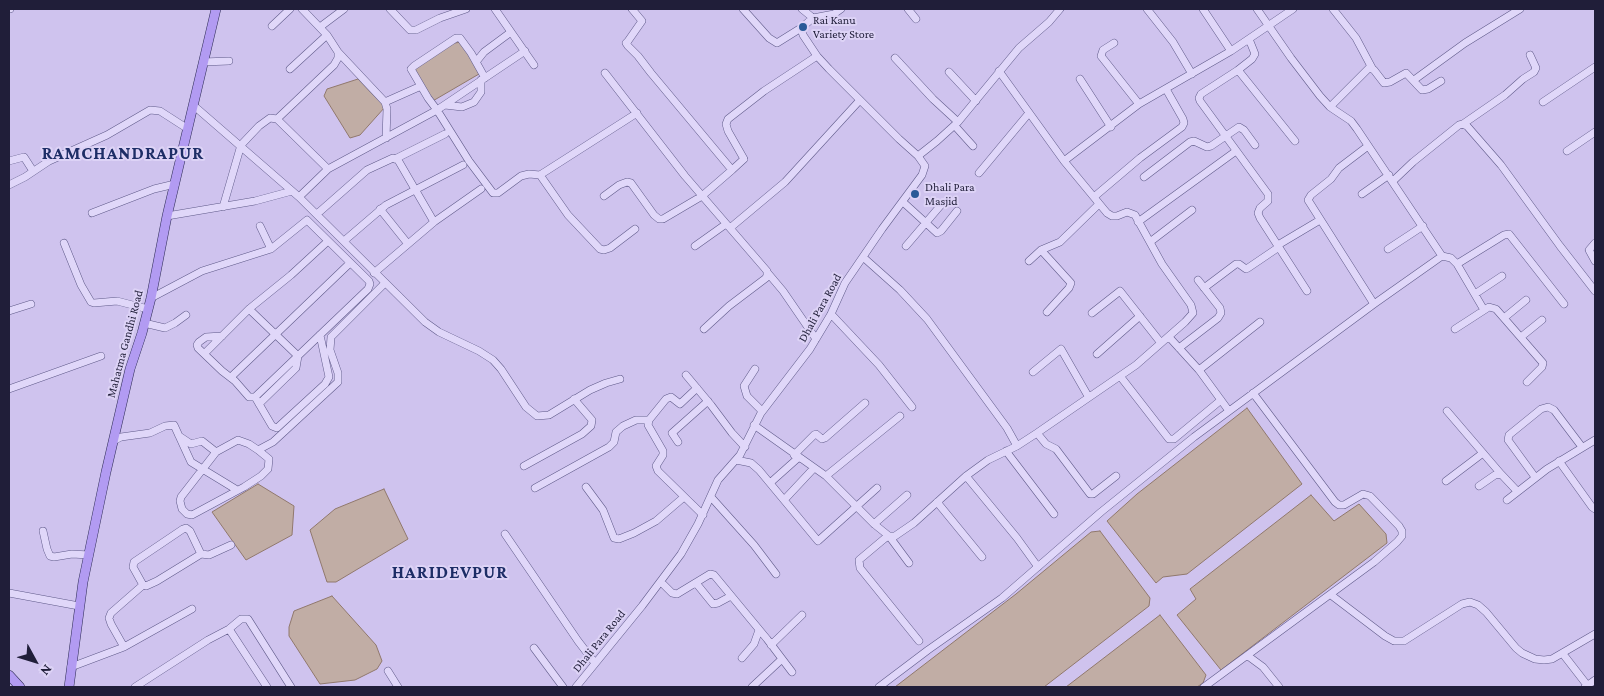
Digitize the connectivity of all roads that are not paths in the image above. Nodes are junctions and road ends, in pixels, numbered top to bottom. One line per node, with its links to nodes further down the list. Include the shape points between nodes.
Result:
1 (216, 9): 37 (main road, Mahatma Gandhi Road)
2 (290, 9): 23 (street)
3 (302, 9): 24 (street)
4 (344, 9): 24 (street)
5 (390, 9): 6 (street, via 410,30 416,30)
6 (466, 9)
7 (495, 9): 26 (street)
8 (632, 9): 87 (street, via 642,21 626,43)
9 (743, 9): 25 (street, via 776,43)
10 (802, 9): 20 (street)
11 (841, 9): 20 (street, via 834,14)
12 (908, 9): 21 (street)
13 (1060, 9): 45 (street)
14 (1147, 9): 47 (street, via 1173,42)
15 (1203, 9): 31 (street)
16 (1257, 9): 22 (street)
17 (1293, 9): 22 (street)
18 (1333, 9): 41 (street, via 1356,38)
19 (1520, 9): 50 (street)
20 (813, 18): 25 (street)
21 (916, 19)
22 (1270, 25): 28 (street); 61 (street, via 1296,65)
23 (272, 26)
24 (320, 27): 27 (street)
25 (801, 28): 34 (street)
26 (511, 32): 30 (street); 38 (street)
27 (327, 35): 32 (street); 42 (street)
28 (1249, 39): 31 (street); 43 (street, via 1255,54)
29 (1114, 43): 58 (street, via 1103,50 1101,56)
30 (525, 51): 39 (street); 48 (street)
31 (1231, 51): 47 (street)
32 (338, 52): 56 (street); 65 (street, via 334,65)
33 (1530, 55): 67 (street, via 1536,68 1534,72)
34 (818, 56): 54 (street); 87 (street, via 728,119 728,131 744,159)
35 (895, 58): 66 (street)
36 (228, 61): 37 (street)
37 (203, 62): 59 (main road, Mahatma Gandhi Road)
38 (476, 62): 48 (street); 52 (street, via 462,39 456,38 412,67)
39 (534, 65)
40 (1595, 67): 57 (street)
41 (1372, 68): 50 (street, via 1384,83 1406,73); 61 (street, via 1365,71)
42 (290, 69)
43 (1238, 70): 72 (street, via 1199,98); 74 (street)
44 (949, 72): 55 (street)
45 (999, 72): 55 (street); 64 (street)
46 (605, 73): 63 (street)
47 (1192, 74): 53 (street)
48 (483, 79): 60 (street); 60 (street, via 474,102 462,107)
49 (1080, 79): 68 (street)
50 (1414, 80): 51 (street, via 1425,91)
51 (1440, 81)
52 (421, 86): 56 (street); 62 (street)
53 (1166, 89): 58 (street); 102 (street, via 1183,120 1182,127)
54 (860, 100): 81 (street); 118 (street, via 785,182)
55 (976, 100): 66 (street)
56 (384, 102): 73 (street, via 387,109)
57 (1543, 102)
58 (1140, 104): 68 (street)
59 (193, 105): 69 (main road, Mahatma Gandhi Road); 75 (street)
60 (445, 105): 62 (street)
61 (1330, 107): 78 (street, via 1351,121)
62 (437, 110): 73 (street); 90 (street, via 493,193 498,193 521,176)
63 (637, 113): 90 (street); 101 (street)
64 (1029, 113): 84 (street); 89 (street)
65 (278, 119): 75 (street, via 270,118); 86 (street)
66 (956, 124): 77 (street); 81 (street)
67 (1463, 124): 92 (street); 146 (street, via 1501,165)
68 (1111, 127): 84 (street)
69 (188, 129): 88 (street, via 160,111 152,110); 93 (main road, Mahatma Gandhi Road)
70 (1595, 132): 80 (street)
71 (444, 134): 82 (street)
72 (1226, 136): 76 (street, via 1241,127); 79 (street); 91 (street, via 1207,147 1190,142)
73 (386, 138): 86 (street)
74 (1294, 141)
75 (241, 145): 97 (street); 106 (street)
76 (1256, 145)
77 (973, 146)
78 (1368, 146): 92 (street); 113 (street, via 1309,197 1308,203)
79 (1236, 151): 115 (street); 129 (street, via 1268,194 1268,201 1258,213)
80 (1567, 151)
81 (918, 156): 103 (street, Dhali Para Road, via 925,169)
82 (395, 159): 96 (street); 111 (street, via 367,170)
83 (9, 161): 88 (street, via 24,157)
84 (1064, 161): 102 (street)
85 (463, 165): 96 (street)
86 (328, 169): 99 (street)
87 (732, 170): 101 (street)
88 (33, 172): 94 (street)
89 (979, 173)
90 (540, 175): 120 (street, via 568,215 600,249 610,248)
91 (1144, 177)
92 (1391, 178): 98 (street); 119 (street)
93 (175, 184): 110 (street); 112 (main road, Mahatma Gandhi Road)
94 (9, 185)
95 (481, 189): 114 (street)
96 (414, 190): 107 (street); 114 (street)
97 (292, 191): 99 (street); 106 (street)
98 (1362, 194)
99 (299, 196): 111 (street)
100 (604, 196): 101 (street, via 619,185 631,183 654,215 662,220)
101 (702, 196): 118 (street)
102 (1094, 197): 105 (street)
103 (902, 202): 116 (street); 134 (street, Dhali Para Road)
104 (941, 204): 116 (street)
105 (1099, 204): 115 (street, via 1112,216 1131,212); 132 (street, via 1060,242)
106 (223, 207): 112 (street)
107 (380, 209): 122 (street); 126 (street)
108 (1192, 210): 123 (street)
109 (957, 211): 116 (street, via 939,233)
110 (92, 213)
111 (317, 214): 122 (street)
112 (167, 216): 148 (main road, Mahatma Gandhi Road)
113 (1320, 220): 129 (street); 151 (street)
114 (434, 222): 126 (street)
115 (1138, 222): 123 (street)
116 (925, 224): 128 (street)
117 (260, 226): 130 (street)
118 (728, 226): 127 (street); 139 (street)
119 (1423, 226): 131 (street); 133 (street)
120 (635, 229)
121 (328, 241): 130 (street, via 307,220); 137 (street); 154 (street)
122 (344, 241): 140 (street)
123 (1150, 242): 171 (street, via 1193,309 1190,317)
124 (64, 243): 153 (street, via 90,302 118,300)
125 (1595, 243): 136 (street, via 1589,250)
126 (408, 244): 140 (street)
127 (694, 246)
128 (906, 246)
129 (1278, 246): 144 (street, via 1246,269 1236,264); 145 (street)
130 (270, 249): 148 (street, via 202,271)
131 (1388, 249)
132 (1041, 250): 135 (street); 157 (street, via 1072,283)
133 (1442, 256): 138 (street); 151 (street)
134 (863, 257): 159 (street, Dhali Para Road, via 845,283); 209 (street, via 928,320)
135 (1029, 261)
136 (1595, 261)
137 (350, 263): 168 (street); 169 (street, via 368,279 369,287)
138 (1457, 264): 147 (street); 152 (street, via 1509,234)
139 (767, 271): 166 (street, via 766,278); 173 (street)
140 (374, 272): 143 (street)
141 (1502, 276): 147 (street)
142 (1198, 280): 144 (street)
143 (385, 283): 192 (street, via 424,322 493,360 526,407 537,416 549,415); 212 (street, via 331,336 330,350 338,382 273,442)
144 (1204, 288): 175 (street, via 1221,313)
145 (1307, 291)
146 (1595, 291)
147 (1475, 294): 155 (street)
148 (151, 298): 153 (main road, Mahatma Gandhi Road)
149 (1526, 300): 162 (street)
150 (31, 304): 156 (street)
151 (1374, 304): 190 (street)
152 (1564, 304)
153 (148, 309): 165 (main road, Mahatma Gandhi Road)
154 (249, 309): 168 (street); 170 (street)
155 (1484, 310): 162 (street, via 1493,307); 167 (street)
156 (9, 311)
157 (1047, 312)
158 (1092, 313): 161 (street, via 1120,291)
159 (831, 314): 173 (street, Dhali Para Road); 197 (street, via 879,365)
160 (186, 315): 165 (street, via 165,328)
161 (1140, 316): 174 (street); 177 (street)
162 (1504, 318): 172 (street)
163 (1542, 320): 172 (street)
164 (1260, 322): 181 (street)
165 (144, 323): 206 (main road, Mahatma Gandhi Road)
166 (704, 329)
167 (1455, 329)
168 (276, 334): 179 (street); 185 (street)
169 (320, 335): 179 (street); 193 (street, via 327,382 278,428 272,426)
170 (222, 336): 176 (street); 176 (street, via 206,337 199,342 198,348)
171 (1168, 336): 174 (street); 175 (street)
172 (1521, 337): 187 (street, via 1543,364)
173 (816, 339): 198 (street, Dhali Para Road)
174 (1161, 344): 184 (street)
175 (1179, 348): 181 (street)
176 (205, 353): 185 (street)
177 (1097, 354)
178 (101, 356): 189 (street)
179 (298, 356): 193 (street)
180 (755, 369): 198 (street, via 744,386 747,396)
181 (1199, 370): 194 (street)
182 (1033, 372): 191 (street, via 1061,349)
183 (686, 375): 188 (street)
184 (1120, 376): 191 (street); 194 (street, via 1169,439)
185 (231, 377): 193 (street, via 249,397)
186 (620, 379): 192 (street)
187 (1527, 382)
188 (697, 388): 195 (street); 202 (street, via 680,404 671,397 666,399)
189 (9, 389)
190 (1253, 393): 199 (street); 260 (street, via 1335,502 1339,505 1363,494 1370,496 1402,531 1397,542)
191 (1088, 396): 204 (street)
192 (574, 399): 219 (street, via 592,420 591,426)
193 (257, 400)
194 (1221, 400): 199 (street)
195 (708, 401): 208 (street, via 672,433); 210 (street)
196 (865, 402): 216 (street, via 825,438 814,435)
197 (912, 407)
198 (762, 411): 203 (street, Dhali Para Road)
199 (1229, 411): 254 (street, via 1108,506)
200 (1447, 411): 215 (street)
201 (900, 416): 223 (street)
202 (649, 420): 231 (street, via 636,420 623,426 609,447); 236 (street, via 649,429 663,451 656,468)
203 (754, 425): 210 (street, Dhali Para Road); 216 (street)
204 (1037, 433): 209 (street); 225 (street, via 1046,444 1056,449 1090,494)
205 (179, 436): 206 (street, via 172,425); 214 (street, via 191,444 202,440); 221 (street, via 189,458)
206 (113, 440): 251 (main road, Mahatma Gandhi Road)
207 (1595, 440): 211 (street)
208 (678, 442)
209 (1017, 446): 213 (street)
210 (745, 447): 217 (street, Dhali Para Road)
211 (1582, 447): 218 (street); 226 (street, via 1554,410 1548,406 1541,409 1509,435 1508,440)
212 (258, 450): 214 (street, via 238,440); 233 (street, via 269,459 268,469)
213 (1006, 451): 224 (street); 243 (street)
214 (216, 452): 221 (street)
215 (1483, 452): 222 (street); 227 (street)
216 (796, 456): 220 (street); 228 (street)
217 (736, 460): 228 (street, via 751,463); 237 (street, Dhali Para Road, via 718,480)
218 (1559, 461): 226 (street); 242 (street)
219 (524, 466)
220 (814, 468): 223 (street); 238 (street)
221 (203, 470): 233 (street); 233 (street, via 180,501 187,514 202,510)
222 (1501, 474): 229 (street); 234 (street)
223 (826, 476): 241 (street)
224 (966, 476): 240 (street); 254 (street)
225 (1116, 476)
226 (1535, 477): 234 (street)
227 (1446, 481)
228 (770, 482): 238 (street)
229 (1479, 486)
230 (586, 487): 236 (street, via 603,510 614,538 619,539 656,521)
231 (535, 488)
232 (877, 488): 241 (street)
233 (237, 490)
234 (1518, 491): 239 (street)
235 (907, 495): 245 (street)
236 (684, 497): 244 (street)
237 (711, 497): 244 (street, Dhali Para Road); 255 (street, via 754,544)
238 (785, 500): 241 (street, via 818,541)
239 (1507, 500)
240 (937, 502): 248 (street, via 900,534); 252 (street)
241 (857, 507): 245 (street)
242 (1595, 509)
243 (1054, 514)
244 (703, 515): 256 (street, Dhali Para Road)
245 (874, 524): 248 (street)
246 (42, 531): 251 (street, via 52,557)
247 (505, 534): 276 (street)
248 (889, 536): 253 (street); 268 (street, via 862,558 860,568)
249 (231, 545): 250 (street, via 213,554)
250 (201, 554): 258 (street); 258 (street, via 186,528 134,562 133,567)
251 (89, 555): 262 (main road, Mahatma Gandhi Road)
252 (982, 557)
253 (910, 563)
254 (1038, 567): 292 (street, via 1002,598)
255 (776, 574)
256 (661, 582): 257 (street, via 675,594); 276 (street, Dhali Para Road)
257 (696, 583): 261 (street, via 713,604); 261 (street, via 712,574)
258 (143, 585): 270 (street, via 109,616)
259 (9, 593): 262 (street)
260 (1331, 595): 272 (street, via 1394,641 1404,641 1470,602 1486,612 1522,653 1544,660); 273 (street)
261 (731, 596): 266 (street)
262 (80, 606): 277 (main road, Mahatma Gandhi Road)
263 (192, 609): 270 (street)
264 (802, 615): 269 (street)
265 (229, 629): 286 (street); 287 (street); 288 (street, via 241,619 248,619)
266 (759, 630): 269 (street); 274 (street, via 754,644)
267 (1595, 634): 272 (street)
268 (919, 641)
269 (771, 645): 275 (street)
270 (124, 647): 277 (street)
271 (534, 648): 289 (street)
272 (1563, 654): 283 (street)
273 (1248, 656): 293 (street); 294 (street, via 1267,671)
274 (742, 658)
275 (782, 659): 279 (street); 291 (street)
276 (595, 663): 290 (street, Dhali Para Road)
277 (71, 667): 285 (main road, Mahatma Gandhi Road)
278 (388, 671): 282 (street)
279 (792, 672)
280 (9, 675): 284 (main road)
281 (1595, 680): 283 (street)
282 (395, 686)
283 (1586, 686)
284 (20, 687)
285 (69, 687)
286 (136, 687)
287 (267, 687)
288 (291, 687)
289 (563, 687)
290 (576, 687)
291 (752, 687)
292 (879, 687)
293 (1204, 687)
294 (1279, 687)

